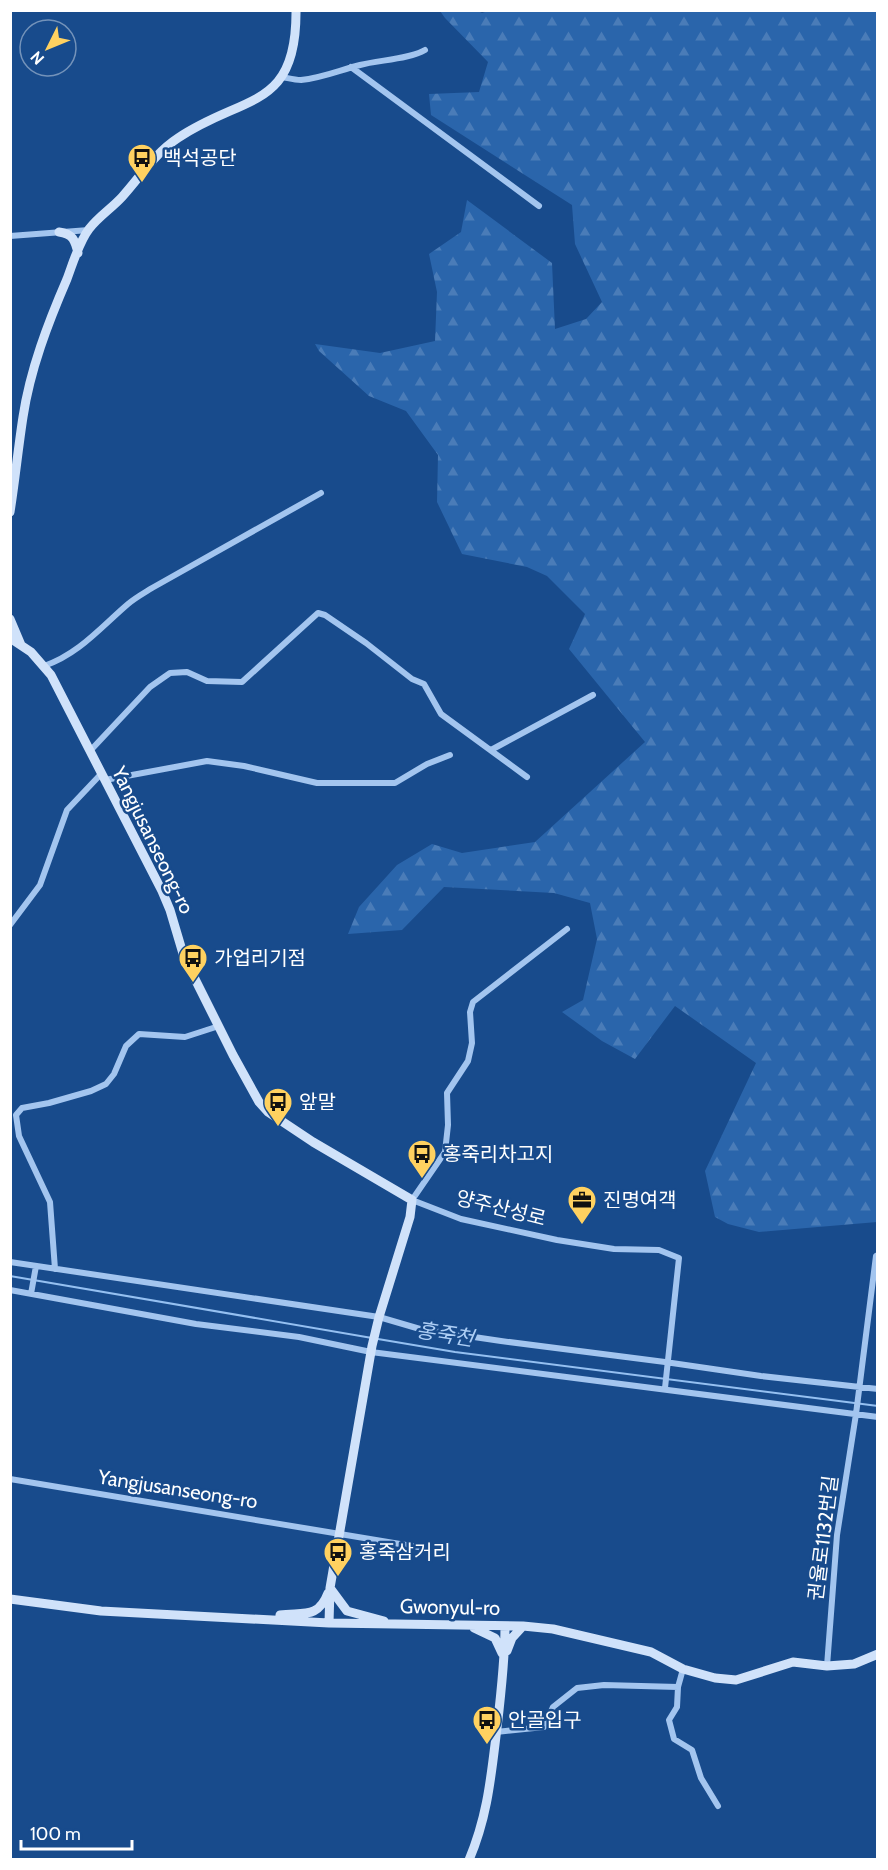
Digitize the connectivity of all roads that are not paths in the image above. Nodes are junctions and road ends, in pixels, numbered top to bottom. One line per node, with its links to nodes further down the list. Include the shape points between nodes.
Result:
1 (296, 10): 4 (street, via 293,54)
2 (425, 50): 3 (street)
3 (351, 67): 4 (street, via 323,77); 5 (street)
4 (282, 77): 6 (street, via 263,96 196,127 164,148)
5 (539, 206)
6 (88, 230): 7 (street); 9 (street)
7 (59, 232): 8 (street); 9 (street, via 69,233)
8 (10, 236)
9 (78, 252): 11 (street, via 38,355 23,417)
10 (321, 493): 15 (street, via 152,588 129,603 93,638 59,661)
11 (10, 512)
12 (10, 620): 14 (street)
13 (10, 638): 14 (street, Yangjusanseong-ro)
14 (21, 645): 15 (street, Yangjusanseong-ro)
15 (44, 666): 18 (street, Yangjusanseong-ro)
16 (594, 695): 17 (street)
17 (491, 750): 18 (street, via 441,714 424,684 318,613 242,682 207,681 187,672 170,673 150,687); 21 (street)
18 (90, 751): 20 (street, Yangjusanseong-ro)
19 (450, 755): 20 (street, via 395,783 316,783 207,761)
20 (103, 777): 22 (street, via 67,810 40,885); 24 (street, Yangjusanseong-ro, via 162,891 184,957)
21 (527, 777)
22 (10, 925)
23 (567, 929): 25 (street, via 473,1002 468,1061 447,1093 445,1152)
24 (219, 1026): 25 (street, Yangjusanseong-ro, via 268,1112); 29 (street, via 185,1037 138,1034 126,1046 106,1084 22,1108 16,1115 20,1136 50,1202)
25 (412, 1200): 32 (street); 34 (street, Yangjusanseong-ro, via 462,1219 557,1240 614,1249 659,1250 679,1258)
26 (878, 1255): 36 (street)
27 (10, 1262): 28 (street)
28 (36, 1266): 29 (street); 31 (street)
29 (55, 1269): 32 (street)
30 (10, 1290): 31 (street)
31 (31, 1294): 33 (street, via 196,1324)
32 (379, 1317): 33 (street); 34 (street, via 431,1331)
33 (372, 1349): 35 (street); 41 (street)
34 (668, 1362): 35 (street); 36 (street)
35 (665, 1388): 38 (street)
36 (858, 1389): 37 (street); 38 (street, 권율로1132번길)
37 (878, 1389)
38 (856, 1414): 39 (street); 53 (street, 권율로1132번길, via 837,1535)
39 (878, 1417)
40 (10, 1479): 41 (street, Yangjusanseong-ro)
41 (340, 1534): 42 (street, Yangjusanseong-ro); 43 (street)
42 (424, 1548)
43 (330, 1588): 45 (street, via 324,1603 312,1613 282,1614); 46 (street); 47 (street, via 347,1611)
44 (10, 1599): 45 (street, Gwonyul-ro, via 101,1611)
45 (269, 1619): 46 (street, Gwonyul-ro)
46 (328, 1623): 47 (street, Gwonyul-ro)
47 (398, 1625): 48 (street, Gwonyul-ro)
48 (468, 1626): 49 (street, Gwonyul-ro); 52 (street, via 495,1638)
49 (505, 1626): 50 (street, Gwonyul-ro); 52 (street)
50 (522, 1626): 52 (street, via 512,1638); 54 (street, Gwonyul-ro, via 553,1629 651,1652)
51 (878, 1654): 53 (street, Gwonyul-ro, via 854,1664)
52 (505, 1659): 56 (street)
53 (827, 1666): 54 (street, Gwonyul-ro, via 793,1662 736,1680)
54 (683, 1669): 55 (street)
55 (678, 1687): 56 (street, via 577,1688 553,1707 544,1727); 57 (street, via 678,1707 669,1720 675,1739 692,1750 701,1779)
56 (496, 1732): 58 (street, via 488,1802)
57 (718, 1806)
58 (468, 1860)

